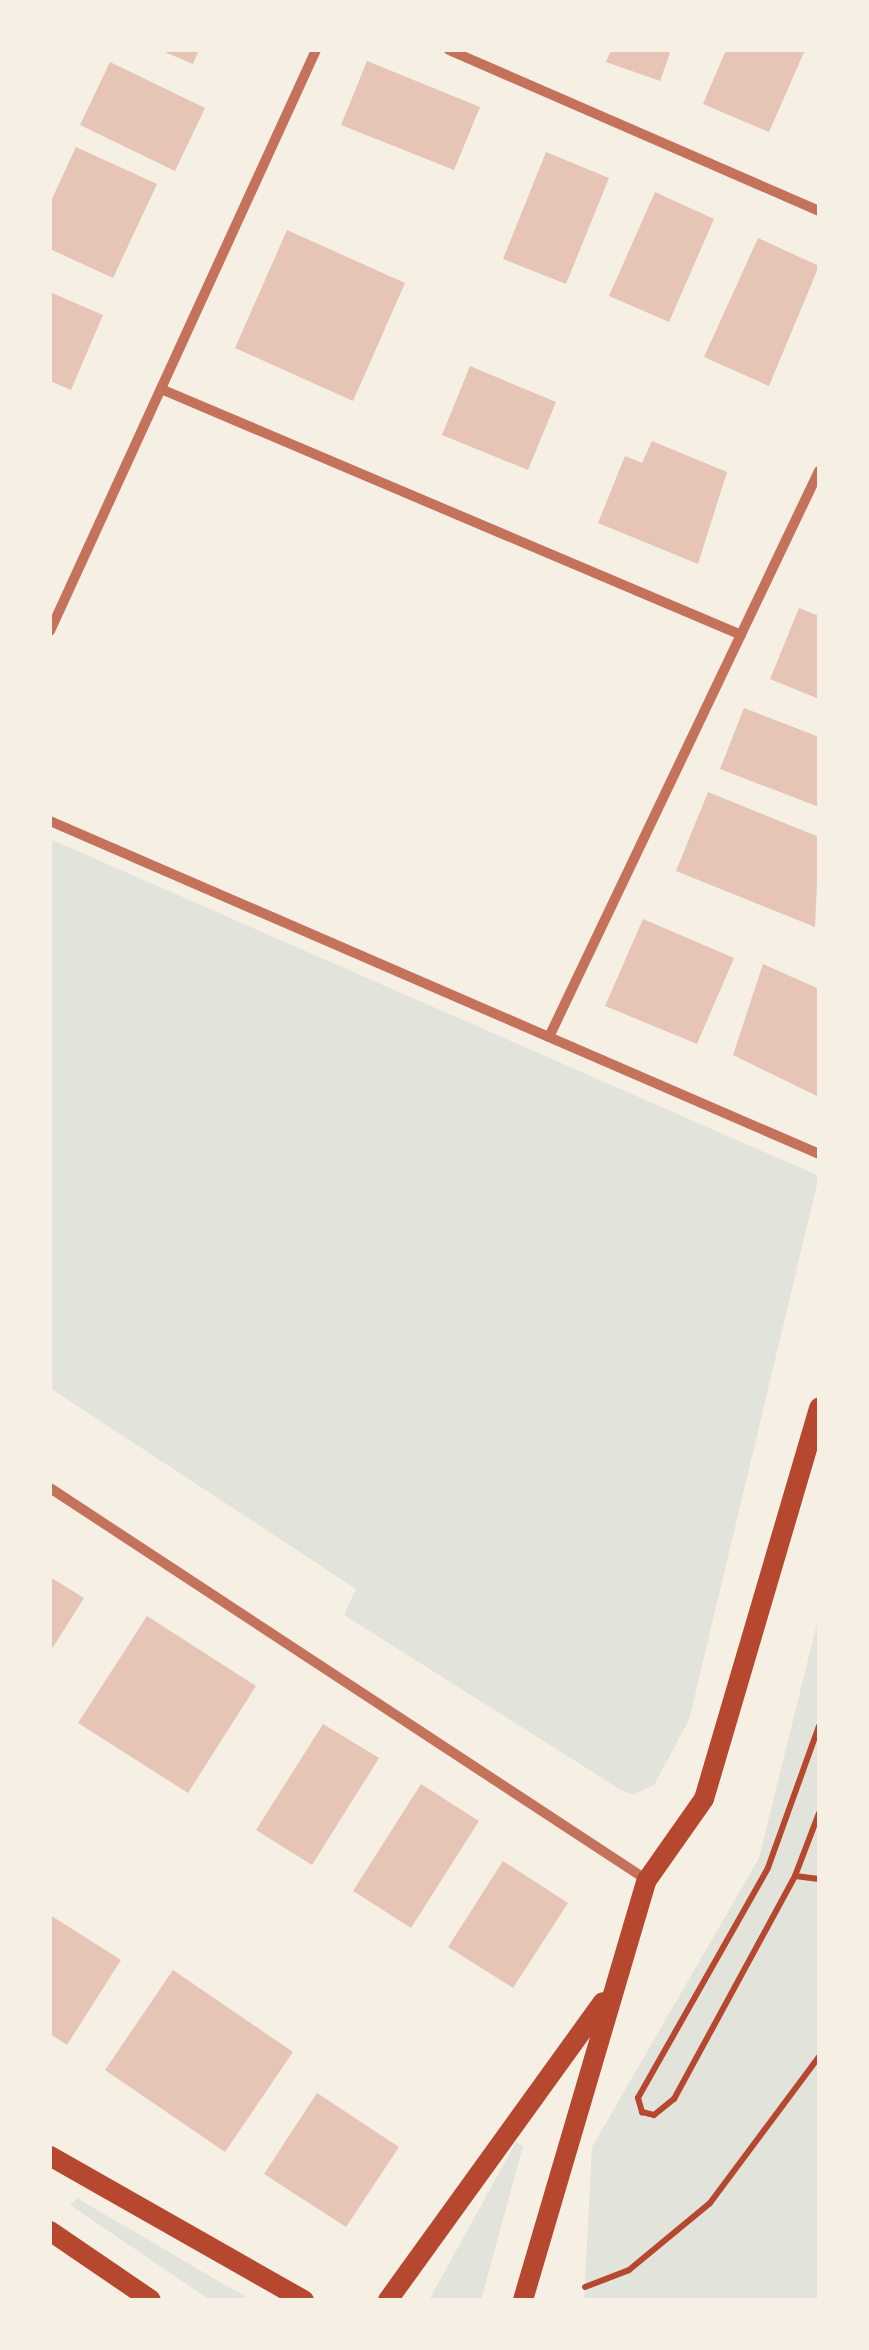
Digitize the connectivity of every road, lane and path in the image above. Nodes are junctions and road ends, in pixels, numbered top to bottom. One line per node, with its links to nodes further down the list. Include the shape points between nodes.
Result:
1 (316, 50): 4 (street)
2 (449, 50): 3 (street)
3 (819, 212)
4 (161, 389): 6 (street); 7 (street)
5 (819, 471): 7 (street)
6 (50, 630)
7 (741, 634): 9 (street)
8 (50, 821): 9 (street)
9 (549, 1037): 10 (street)
10 (819, 1154)
11 (819, 1408): 17 (main road, via 704,1800)
12 (50, 1488): 17 (street)
13 (819, 1726): 15 (path, via 768,1868 638,2098 642,2112 654,2116 674,2099)
14 (819, 1813): 15 (path)
15 (795, 1876): 16 (path)
16 (819, 1879)
17 (647, 1880): 18 (main road)
18 (610, 1992): 25 (main road); 26 (main road)
19 (819, 2057): 22 (path, via 710,2203 629,2270)
20 (50, 2156): 24 (main road)
21 (50, 2231): 23 (main road)
22 (585, 2288)
23 (151, 2300)
24 (304, 2300)
25 (388, 2300)
26 (523, 2300)

